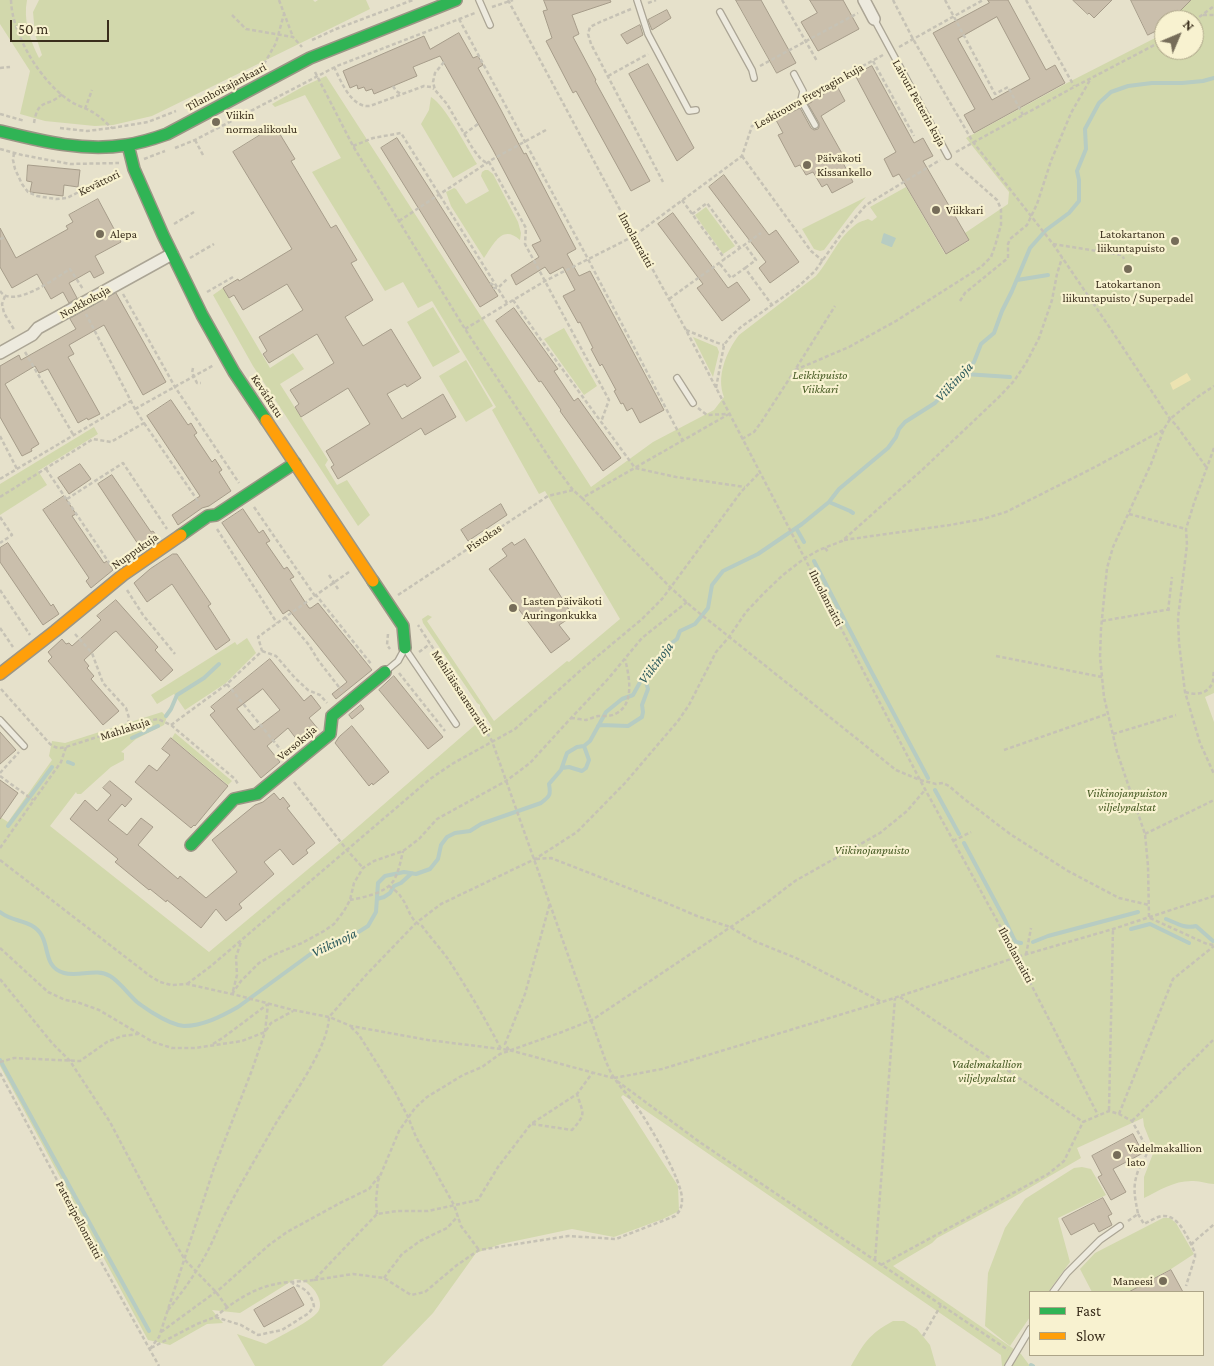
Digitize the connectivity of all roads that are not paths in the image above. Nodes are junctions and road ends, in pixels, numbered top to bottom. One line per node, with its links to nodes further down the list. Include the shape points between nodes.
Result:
1 (456, 0): 13 (street, Tilanhoitajankaari, via 322,53 167,134)
2 (479, 0): 7 (lane)
3 (638, 3): 10 (lane, via 648,34 689,111)
4 (866, 4): 6 (street)
5 (720, 12): 9 (lane)
6 (874, 19): 14 (lane, Laivuri Petterin kuja)
7 (490, 25)
8 (794, 74): 11 (lane, via 803,91 801,100)
9 (754, 78)
10 (696, 110)
11 (815, 125)
12 (0, 131): 13 (street, Tilanhoitajankaari, via 71,146)
13 (128, 145): 15 (street, Kevätkatu, via 134,169)
14 (948, 156)
15 (172, 254): 16 (street, Norkkokuja); 19 (street, Kevätkatu, via 234,372)
16 (0, 352)
17 (677, 378): 18 (lane)
18 (693, 403)
19 (295, 463): 20 (street, Kevätkatu, via 403,626); 22 (street, Nuppukuja, via 216,515 208,516 120,578)
20 (405, 648): 21 (lane, via 398,661); 24 (lane)
21 (386, 671): 26 (street, Versokuja, via 332,716 330,734 257,794 234,799)
22 (0, 674)
23 (0, 720): 25 (lane)
24 (456, 724)
25 (24, 746)
26 (192, 845)
27 (1120, 1226): 28 (lane, via 1100,1240)
28 (1054, 1291)
29 (1029, 1331): 30 (lane)
30 (1008, 1366)

